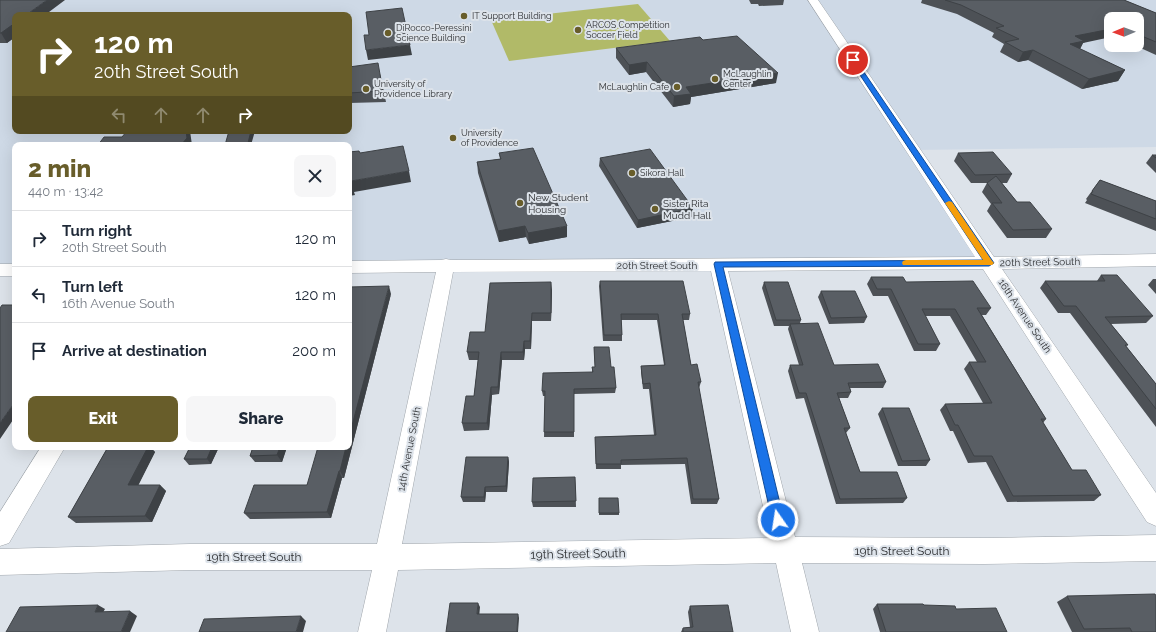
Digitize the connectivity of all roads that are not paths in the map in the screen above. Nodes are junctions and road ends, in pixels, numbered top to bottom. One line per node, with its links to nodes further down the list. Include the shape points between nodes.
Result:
1 (813, 0): 3 (street, 16th Avenue South)
2 (1156, 260): 3 (street, 20th Street South)
3 (989, 263): 4 (street, 20th Street South); 10 (street, 16th Avenue South)
4 (718, 264): 5 (street, 20th Street South); 13 (street)
5 (446, 265): 6 (street, 20th Street South); 14 (street, 14th Avenue South)
6 (352, 267)
7 (0, 270): 8 (street)
8 (12, 270)
9 (52, 450): 11 (street)
10 (1156, 514)
11 (0, 534)
12 (1156, 548): 13 (street, 19th Street South, via 984,551)
13 (785, 550): 14 (street, 19th Street South); 17 (street)
14 (387, 557): 15 (street, 19th Street South, via 190,557); 16 (street, 14th Avenue South)
15 (0, 562)
16 (372, 632)
17 (805, 632)

